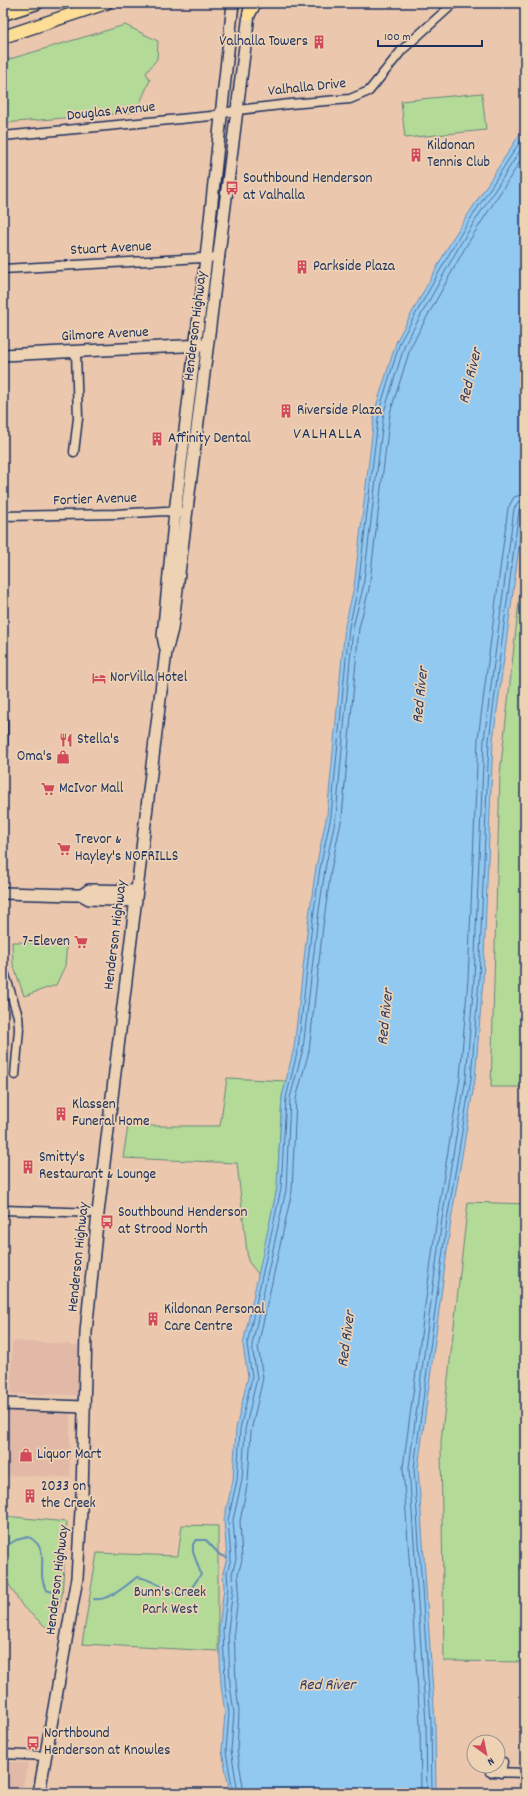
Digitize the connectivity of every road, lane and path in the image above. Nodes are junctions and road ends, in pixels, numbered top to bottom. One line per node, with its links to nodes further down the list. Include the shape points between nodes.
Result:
1 (37, 3): 7 (main road)
2 (106, 3): 8 (main road)
3 (234, 3): 10 (main road, Henderson Highway)
4 (255, 3): 6 (main road)
5 (454, 3): 9 (street, Valhalla Drive, via 402,50 369,92 350,99)
6 (250, 8): 9 (main road, Henderson Highway)
7 (3, 14)
8 (3, 36)
9 (238, 110): 10 (street, Valhalla Drive); 12 (main road, Henderson Highway)
10 (221, 114): 11 (street, Douglas Avenue); 13 (main road, Henderson Highway)
11 (3, 136)
12 (220, 257): 13 (street, Stuart Avenue); 16 (main road, Henderson Highway)
13 (206, 258): 14 (street, Stuart Avenue); 15 (main road, Henderson Highway)
14 (3, 270)
15 (196, 345): 16 (main road, Gilmore Avenue); 17 (main road, Gilmore Avenue); 20 (main road, Henderson Highway)
16 (209, 345): 21 (main road, Henderson Highway)
17 (76, 351): 18 (main road, Gilmore Avenue); 19 (street, via 78,418)
18 (3, 355)
19 (74, 452)
20 (175, 512): 21 (street, Fortier Avenue); 22 (street, Fortier Avenue); 23 (main road, Henderson Highway, via 163,636)
21 (187, 514): 23 (main road, Henderson Highway, via 172,629)
22 (3, 516)
23 (166, 652): 27 (main road, Henderson Highway)
24 (3, 719): 25 (street)
25 (3, 753)
26 (3, 893): 27 (main road, via 82,895 89,899)
27 (136, 896): 31 (main road, Henderson Highway)
28 (3, 969): 29 (street, via 20,1029)
29 (15, 1075)
30 (3, 1210): 31 (street)
31 (98, 1213): 33 (main road, Henderson Highway, via 86,1332)
32 (3, 1404): 33 (main road)
33 (84, 1407): 35 (main road, Henderson Highway, via 77,1578)
34 (3, 1754): 35 (street)
35 (46, 1756): 38 (main road, Henderson Highway)
36 (506, 1773): 37 (street)
37 (525, 1773)
38 (39, 1793)

